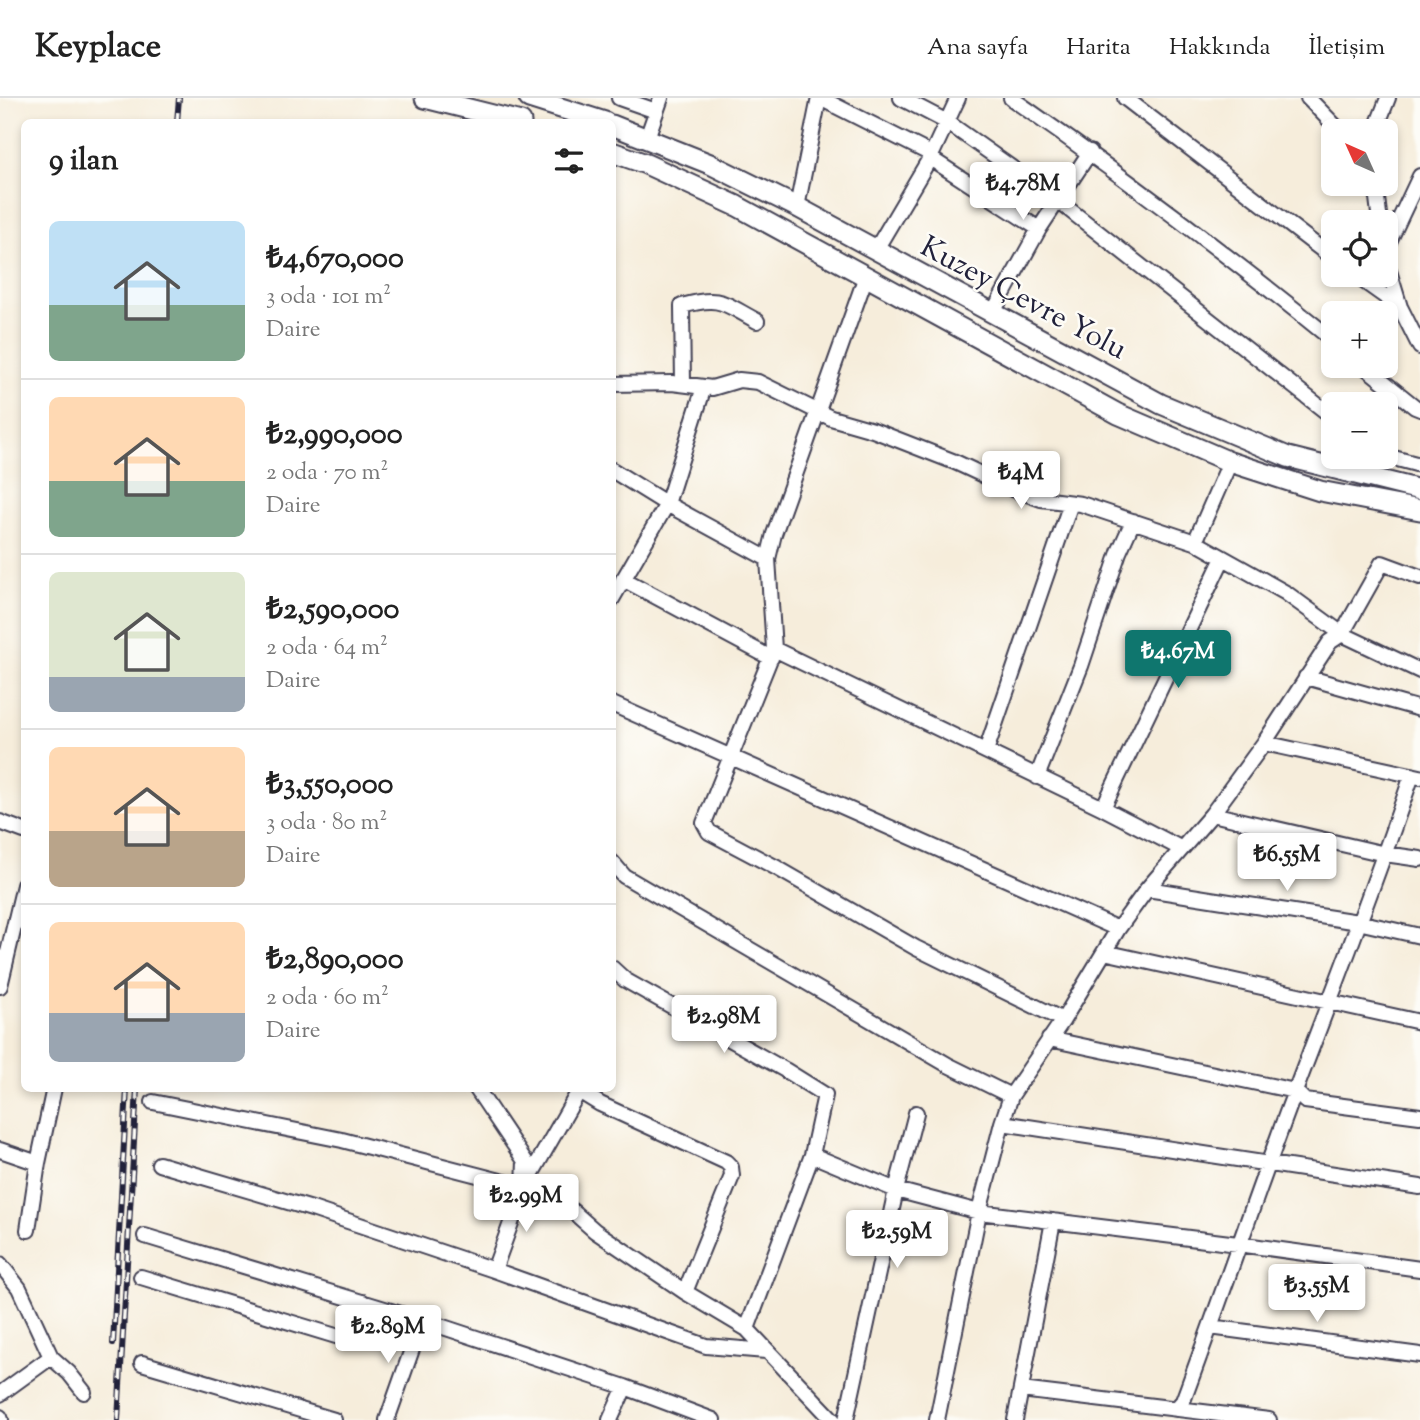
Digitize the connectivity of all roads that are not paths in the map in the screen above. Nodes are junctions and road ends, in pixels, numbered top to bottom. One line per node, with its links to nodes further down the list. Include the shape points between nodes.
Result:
1 (425, 98): 12 (highway)
2 (529, 98): 13 (highway)
3 (619, 98): 11 (street)
4 (820, 98): 21 (street); 24 (street)
5 (901, 98): 16 (street)
6 (958, 98): 16 (street)
7 (1011, 98): 19 (street)
8 (1125, 98): 27 (street)
9 (1308, 98): 14 (street)
10 (1388, 98): 15 (street)
11 (659, 105): 18 (street)
12 (510, 119)
13 (596, 119)
14 (1328, 119)
15 (1380, 119)
16 (947, 122): 21 (street); 23 (street)
17 (616, 126): 18 (highway, Kuzey Çevre Yolu)
18 (647, 138): 24 (highway, Kuzey Çevre Yolu)
19 (1090, 152): 23 (street); 35 (street)
20 (616, 153): 29 (highway, Kuzey Çevre Yolu, via 737,206)
21 (930, 156): 26 (street); 28 (street)
22 (1420, 176): 25 (street)
23 (1057, 200): 26 (street); 41 (street)
24 (797, 207): 28 (highway, Kuzey Çevre Yolu)
25 (1398, 223)
26 (1039, 229): 33 (street)
27 (1321, 249)
28 (875, 251): 33 (highway, Kuzey Çevre Yolu)
29 (866, 276): 43 (street); 45 (highway, Kuzey Çevre Yolu, via 1118,414)
30 (1372, 287): 32 (street)
31 (1394, 287): 32 (street)
32 (1400, 307): 36 (street)
33 (992, 314): 48 (highway, Kuzey Çevre Yolu, via 1161,404 1288,457)
34 (757, 321): 39 (street, via 718,300 682,306)
35 (1321, 331)
36 (1419, 340)
37 (1379, 378): 42 (street)
38 (616, 384): 39 (street)
39 (683, 384): 40 (street)
40 (704, 387): 43 (street, via 739,380 758,382); 50 (street)
41 (1321, 408)
42 (1420, 409)
43 (817, 411): 49 (street, via 1013,489); 55 (street)
44 (1398, 459): 46 (street)
45 (1230, 462): 51 (highway, Kuzey Çevre Yolu, via 1320,491); 53 (street)
46 (1420, 465)
47 (616, 472): 50 (street)
48 (1420, 490)
49 (1071, 503): 52 (street); 66 (street)
50 (667, 504): 55 (street); 57 (street)
51 (1420, 510)
52 (1133, 521): 53 (street); 69 (street)
53 (1195, 542): 54 (street)
54 (1223, 558): 59 (street, via 1286,593); 70 (street)
55 (768, 559): 60 (street)
56 (1420, 577): 59 (street, via 1382,563)
57 (623, 579): 58 (street); 60 (street)
58 (616, 592)
59 (1342, 634): 61 (street); 62 (street, via 1330,642)
60 (773, 654): 66 (street); 67 (street)
61 (1420, 671)
62 (1306, 677): 64 (street); 65 (street)
63 (616, 706): 67 (street)
64 (1420, 709)
65 (1264, 743): 68 (street); 71 (street)
66 (986, 751): 69 (street)
67 (730, 757): 81 (street); 87 (street, via 704,823 709,832 916,948)
68 (1416, 776): 75 (street)
69 (1037, 777): 70 (street)
70 (1103, 808): 74 (street)
71 (1212, 814): 74 (street); 75 (street)
72 (0, 822): 73 (street)
73 (21, 830)
74 (1180, 848): 78 (street)
75 (1385, 854): 76 (street); 80 (street)
76 (1420, 859)
77 (616, 867): 95 (street, via 624,876 948,1065)
78 (1147, 889): 80 (street); 81 (street)
79 (21, 898): 85 (street)
80 (1358, 922): 82 (street); 86 (street)
81 (1118, 929): 83 (street)
82 (1420, 936)
83 (1104, 952): 86 (street); 87 (street)
84 (616, 972): 101 (street, via 825,1095)
85 (0, 986)
86 (1328, 1002): 88 (street); 90 (street)
87 (1063, 1020): 89 (street)
88 (1420, 1022)
89 (1049, 1039): 90 (street); 95 (street)
90 (1295, 1091): 98 (street, via 1305,1101); 104 (street)
91 (53, 1092): 102 (street)
92 (479, 1092): 105 (street, via 525,1161)
93 (575, 1092): 105 (street)
94 (579, 1092): 117 (street, via 731,1167 732,1177)
95 (1011, 1096): 99 (street)
96 (152, 1102): 105 (street, via 342,1140)
97 (916, 1113): 107 (street)
98 (1420, 1116)
99 (1002, 1123): 104 (street); 108 (street)
100 (0, 1150): 102 (street)
101 (812, 1155): 107 (street); 121 (street)
102 (38, 1163): 110 (street)
103 (159, 1164): 115 (street)
104 (1268, 1165): 106 (street); 112 (street)
105 (524, 1187): 115 (street); 117 (street, via 545,1187 595,1231)
106 (1420, 1187)
107 (896, 1190): 108 (street); 136 (street)
108 (979, 1212): 109 (street); 137 (street)
109 (1053, 1222): 112 (street); 127 (street)
110 (28, 1230)
111 (145, 1236): 118 (street)
112 (1238, 1244): 114 (street); 120 (street)
113 (0, 1264): 124 (street, via 19,1288)
114 (1420, 1269)
115 (494, 1270): 122 (street, via 706,1346)
116 (141, 1277): 118 (street, via 349,1340)
117 (685, 1292): 121 (street)
118 (363, 1302): 119 (street)
119 (422, 1321): 126 (street); 132 (street)
120 (1210, 1328): 123 (street); 130 (street)
121 (747, 1329): 122 (street)
122 (766, 1351): 135 (street)
123 (1420, 1355)
124 (51, 1357): 128 (street); 129 (street)
125 (142, 1363): 131 (street)
126 (625, 1387): 133 (street); 134 (street)
127 (1021, 1390): 130 (street); 138 (street)
128 (84, 1392)
129 (0, 1394)
130 (1174, 1415): 139 (street); 140 (street)
131 (334, 1420)
132 (387, 1420)
133 (610, 1420)
134 (713, 1420)
135 (833, 1420)
136 (846, 1420)
137 (937, 1420)
138 (1015, 1420)
139 (1251, 1420)
140 (1269, 1420)

